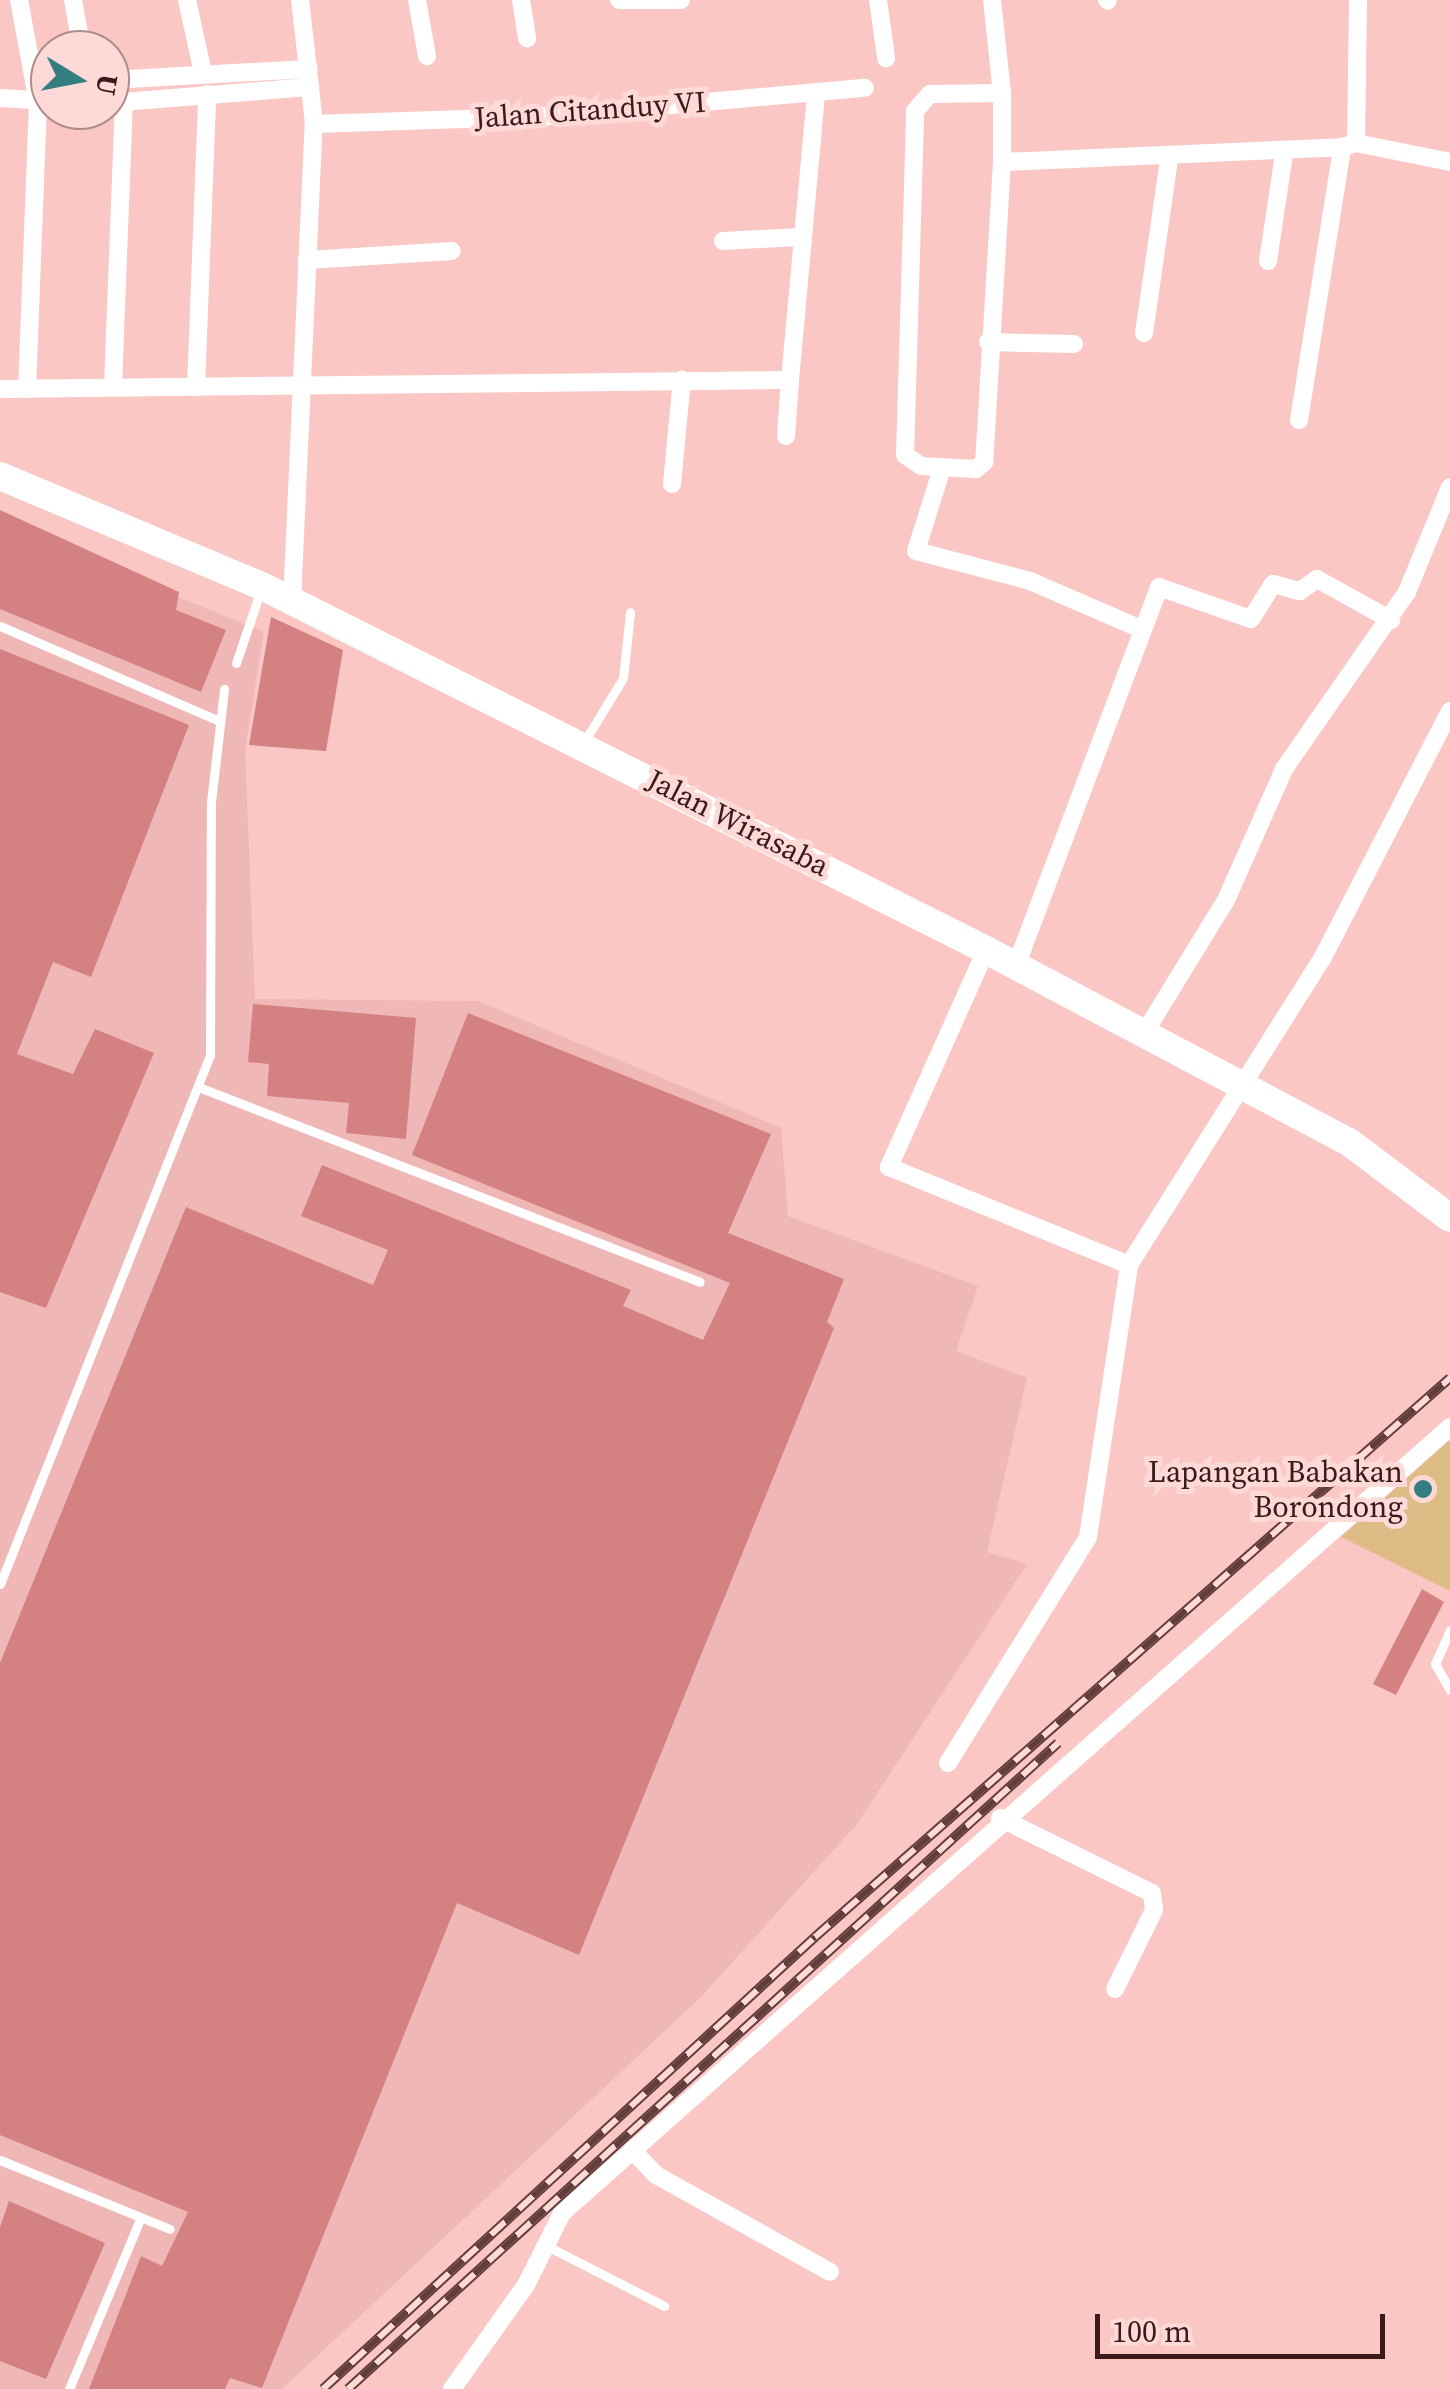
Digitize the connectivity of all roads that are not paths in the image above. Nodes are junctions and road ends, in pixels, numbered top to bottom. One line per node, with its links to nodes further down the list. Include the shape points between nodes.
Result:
1 (19, 0): 14 (street)
2 (74, 0): 12 (street)
3 (188, 0): 17 (street)
4 (300, 0): 19 (street)
5 (417, 0): 15 (street)
6 (521, 0): 13 (street)
7 (619, 0): 8 (street)
8 (681, 0)
9 (878, 0): 16 (street)
10 (992, 0): 21 (street)
11 (1358, 0): 30 (street)
12 (79, 30)
13 (526, 39)
14 (30, 43)
15 (426, 56)
16 (886, 58)
17 (203, 73): 18 (street); 19 (street)
18 (130, 78)
19 (309, 78): 22 (street); 27 (street)
20 (865, 88): 23 (street, Jalan Citanduy VI)
21 (1002, 93): 33 (street); 52 (street, via 930,94 916,111 905,455)
22 (206, 94): 26 (street); 47 (street)
23 (816, 94): 27 (street, Jalan Citanduy VI); 35 (street)
24 (30, 95): 25 (street)
25 (0, 98)
26 (130, 102)
27 (314, 124): 38 (street)
28 (41, 130): 48 (street)
29 (117, 130): 45 (street)
30 (1349, 145): 31 (street); 34 (street); 50 (street)
31 (1284, 154): 32 (street); 39 (street)
32 (1169, 160): 33 (street); 40 (street)
33 (1002, 162): 41 (street)
34 (1450, 162)
35 (800, 237): 36 (street); 44 (street)
36 (723, 241)
37 (452, 251): 38 (street)
38 (306, 260): 46 (street)
39 (1268, 261)
40 (1144, 333)
41 (988, 342): 42 (street); 52 (street, via 984,462)
42 (1074, 344)
43 (682, 379): 44 (street); 46 (street); 54 (street)
44 (790, 380): 51 (street)
45 (113, 386): 47 (street); 48 (street)
46 (300, 386): 47 (street); 57 (street)
47 (196, 387)
48 (27, 388): 49 (street)
49 (0, 389)
50 (1298, 420)
51 (786, 436)
52 (942, 468): 61 (street, via 916,551 1030,581)
53 (0, 476): 56 (main road, Jalan Wirasaba)
54 (672, 484)
55 (1450, 486): 59 (street)
56 (262, 586): 57 (main road, Jalan Wirasaba); 62 (lane)
57 (292, 601): 66 (main road, Jalan Wirasaba)
58 (630, 612): 66 (lane, via 623,678)
59 (1390, 620): 61 (street, via 1318,579 1300,591 1273,584 1251,618 1162,584); 69 (street, via 1284,770 1226,900)
60 (0, 626): 65 (lane)
61 (1141, 629): 68 (street)
62 (236, 662)
63 (224, 688): 65 (lane)
64 (1450, 710): 70 (street, via 1399,824)
65 (220, 720): 71 (lane, via 210,802 214,1015)
66 (583, 744): 67 (main road, Jalan Wirasaba)
67 (986, 950): 68 (main road, Jalan Wirasaba); 73 (street, via 889,1167)
68 (1016, 966): 69 (main road, Jalan Wirasaba)
69 (1145, 1032): 70 (main road, Jalan Wirasaba)
70 (1246, 1086): 72 (main road, Jalan Wirasaba, via 1349,1142); 73 (street)
71 (201, 1088): 74 (lane); 76 (lane)
72 (1450, 1218)
73 (1129, 1265): 79 (street, via 1088,1537)
74 (700, 1282)
75 (1450, 1427): 80 (street)
76 (0, 1584)
77 (1450, 1630): 78 (lane, via 1435,1664)
78 (1450, 1690)
79 (948, 1763)
80 (1000, 1818): 81 (street, via 1152,1893 1154,1910); 82 (street)
81 (1115, 1989)
82 (632, 2150): 86 (street, via 562,2214); 87 (street, via 656,2175)
83 (0, 2160): 84 (lane)
84 (140, 2217): 85 (lane); 89 (lane)
85 (170, 2230)
86 (545, 2245): 88 (lane); 90 (street)
87 (830, 2272)
88 (664, 2306)
89 (70, 2389)
90 (452, 2389)

